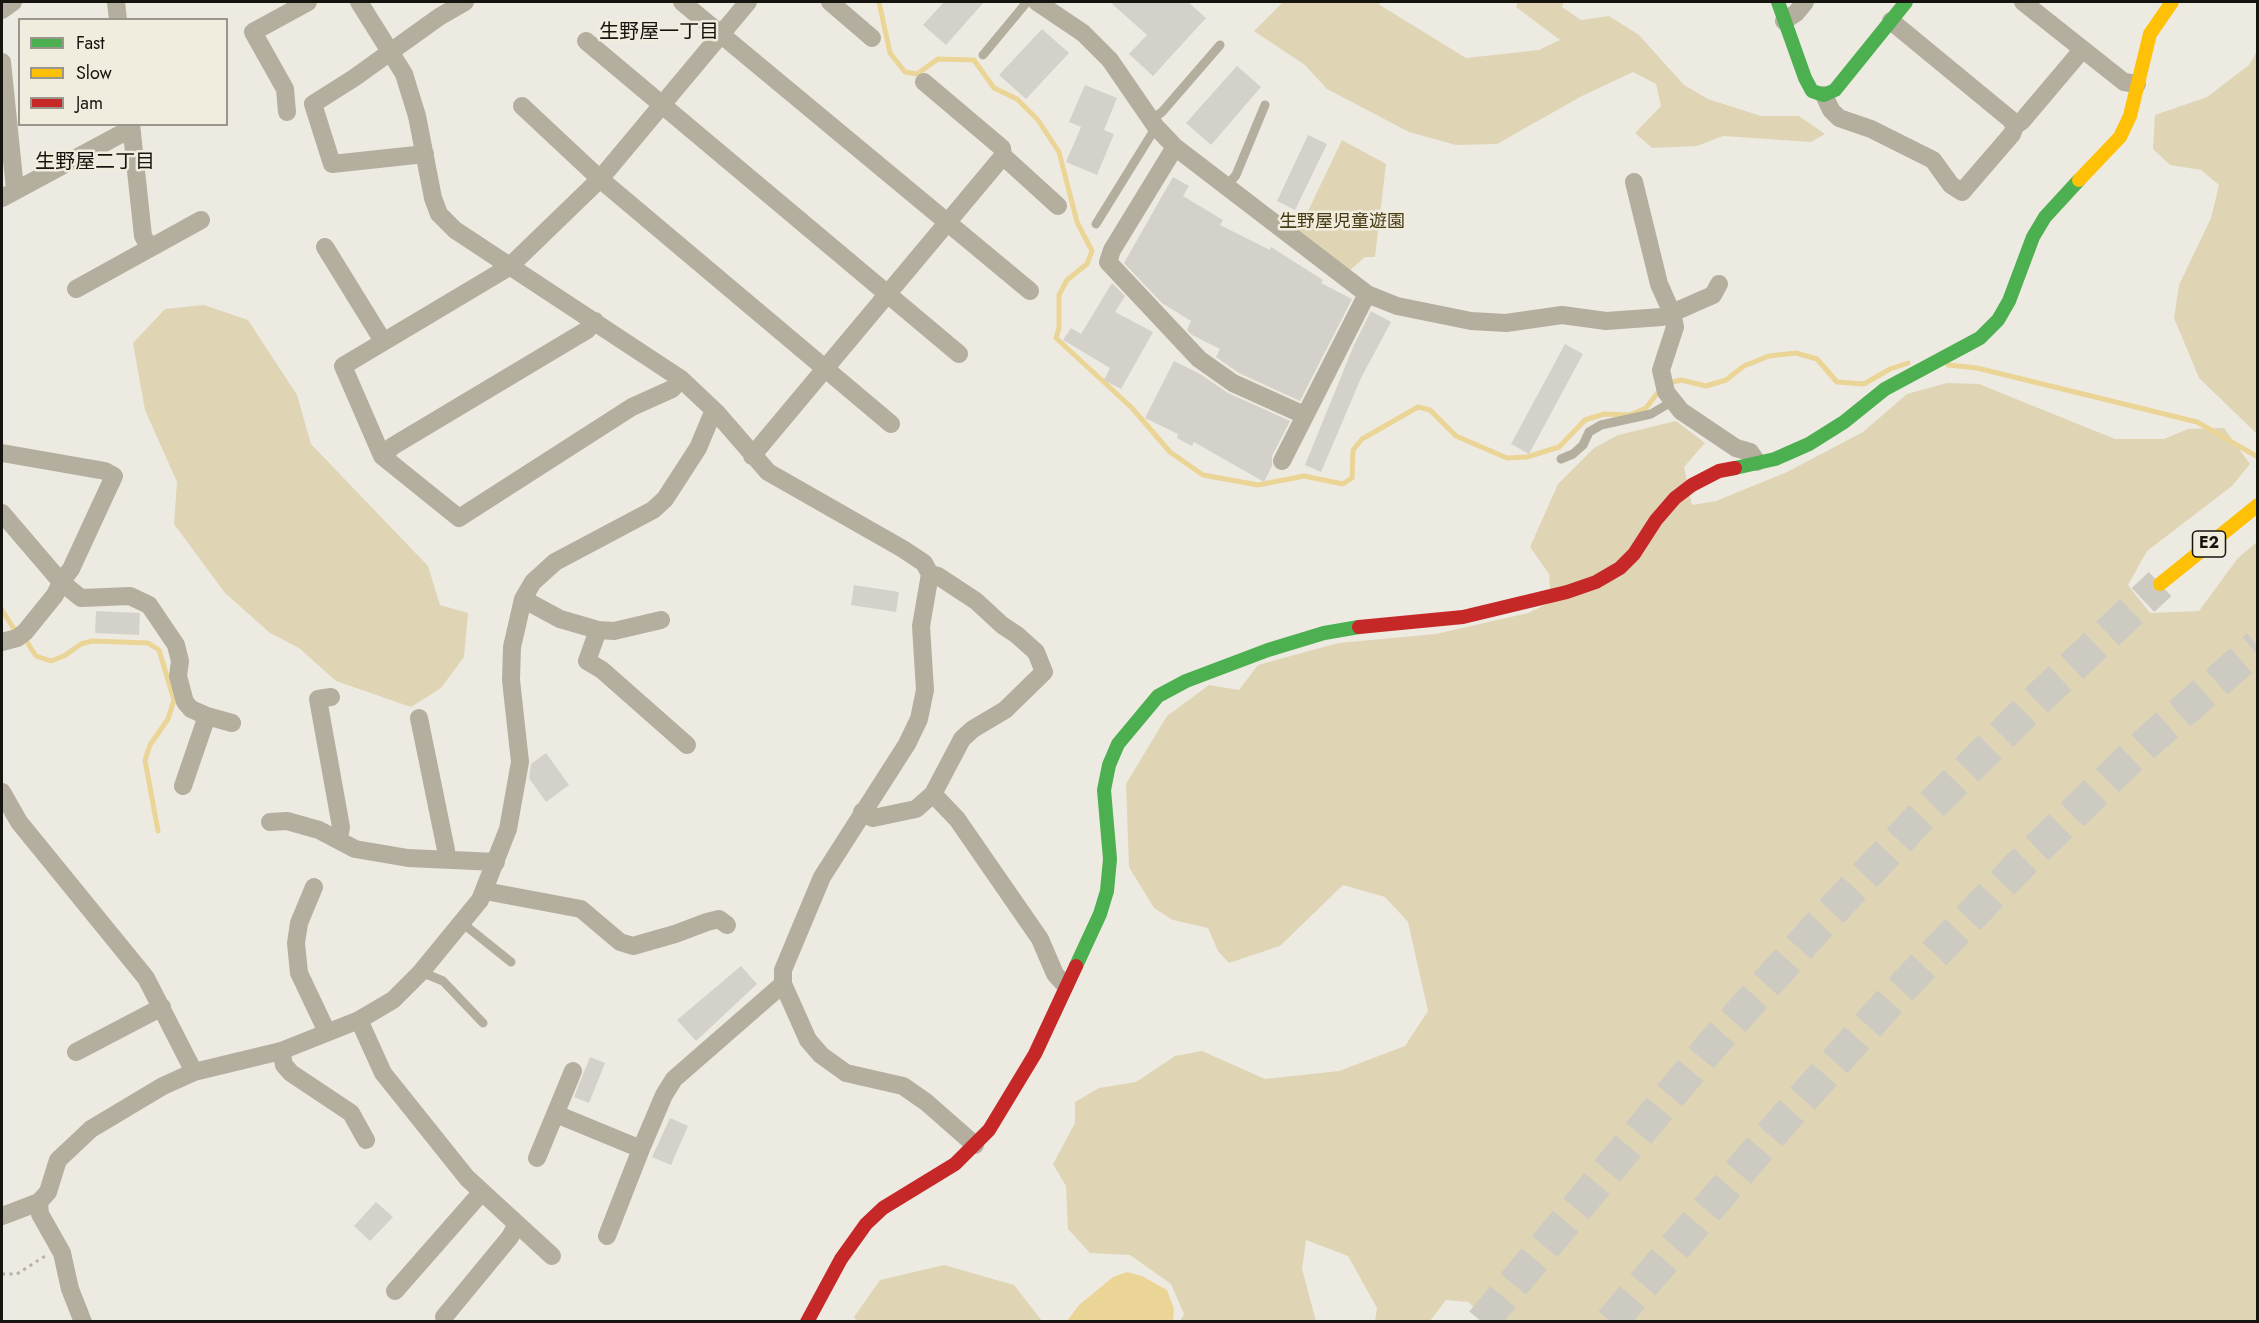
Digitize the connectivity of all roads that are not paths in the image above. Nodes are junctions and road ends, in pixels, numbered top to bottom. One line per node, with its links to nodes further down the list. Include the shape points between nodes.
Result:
1 (13, 2): 17 (street)
2 (116, 2): 18 (street)
3 (308, 2): 35 (street, via 253,32 285,89)
4 (359, 2): 26 (street)
5 (465, 2): 16 (street)
6 (682, 2): 21 (street)
7 (748, 2): 21 (street)
8 (830, 2): 22 (street)
9 (1027, 2): 27 (lane)
10 (1037, 2): 36 (street, via 1083,33 1110,60)
11 (1778, 2): 19 (main road)
12 (1805, 2): 19 (street)
13 (1906, 2): 20 (main road)
14 (2023, 2): 25 (street)
15 (2172, 2): 30 (main road, via 2150,34)
16 (434, 9): 26 (street)
17 (2, 10)
18 (118, 18)
19 (1784, 21): 31 (main road, via 1812,91)
20 (1891, 21): 31 (main road, via 1835,90); 37 (street)
21 (722, 34): 32 (street); 48 (street)
22 (872, 38)
23 (586, 41): 32 (street)
24 (1220, 45): 36 (lane)
25 (2082, 50): 30 (street, via 2124,82); 37 (street)
26 (391, 51): 40 (street, via 404,74); 40 (street, via 313,104 332,164)
27 (983, 55)
28 (2, 62): 45 (street)
29 (924, 81): 41 (street, via 1002,148)
30 (2137, 84): 73 (main road, via 2130,116 2120,137 2045,217 2033,237 1998,321 1980,338 1885,389 1809,444 1775,459)
31 (1824, 95): 37 (street, via 1839,118 1871,129 1933,160 1951,185 1962,192)
32 (662, 103): 42 (street); 57 (street)
33 (1265, 105): 44 (lane, via 1236,175)
34 (522, 106): 42 (street)
35 (286, 112)
36 (1154, 124): 39 (street); 49 (lane)
37 (2015, 126)
38 (132, 128): 45 (street); 51 (street, via 143,236)
39 (1175, 147): 44 (street); 66 (street, via 1108,262 1198,359 1233,383)
40 (425, 154): 52 (street, via 439,214 455,230)
41 (1003, 156): 46 (street); 48 (street)
42 (600, 179): 52 (street); 62 (street)
43 (1634, 182): 58 (street, via 1659,284)
44 (1226, 187): 56 (street)
45 (8, 194)
46 (1058, 206)
47 (201, 220): 51 (street)
48 (949, 223): 55 (street); 57 (street)
49 (1096, 224)
50 (325, 247): 60 (street)
51 (150, 248): 54 (street)
52 (509, 267): 59 (street); 60 (street)
53 (1719, 284): 58 (street, via 1713,295)
54 (76, 289)
55 (1030, 291)
56 (1367, 294): 58 (street, via 1397,306 1471,321 1506,323 1562,315 1606,321); 66 (street)
57 (889, 295): 61 (street); 62 (street)
58 (1672, 313): 64 (street, via 1675,327 1661,370 1666,392)
59 (595, 321): 63 (street); 69 (street, via 588,330)
60 (383, 341): 69 (street, via 343,366)
61 (959, 354)
62 (827, 370): 67 (street); 70 (street)
63 (681, 379): 65 (street); 69 (street, via 672,389 632,407 459,518)
64 (1673, 401): 71 (lane, via 1651,414 1601,425 1589,432 1578,450); 73 (street, via 1681,411 1736,448 1750,452)
65 (716, 412): 70 (street); 79 (street, via 665,499 653,510 555,562 533,582)
66 (1304, 415): 72 (street)
67 (891, 424)
68 (2, 453): 77 (street, via 105,471 114,476 71,569)
69 (382, 456)
70 (752, 456): 76 (street, via 768,472 903,549 924,563)
71 (1561, 459)
72 (1282, 461)
73 (1757, 462): 103 (main road, via 1719,471 1692,485 1656,520 1634,554 1596,582 1463,616 1324,633 1186,681 1158,696 1118,744 1110,765 1104,790 1110,859 1107,891)
74 (2258, 505): 78 (main road, E2)
75 (2, 513): 77 (street)
76 (930, 574): 90 (street, via 976,601 1017,634 1036,652 1044,672 1005,710 962,739); 91 (street, via 921,626 925,690 919,719)
77 (61, 582): 82 (street, via 55,596 24,632); 84 (street, via 81,598 130,596 149,605 176,645 185,702)
78 (2160, 584)
79 (522, 599): 81 (street, via 560,619); 95 (street, via 512,647 511,680 520,762 508,829)
80 (662, 620): 81 (street, via 614,631)
81 (598, 630): 87 (street, via 587,661)
82 (2, 642)
83 (331, 698): 93 (street, via 318,699 341,827)
84 (207, 716): 86 (street); 88 (street)
85 (419, 718): 94 (street)
86 (232, 723)
87 (687, 745)
88 (183, 786)
89 (2, 792): 104 (street, via 19,822 62,878 130,956)
90 (933, 794): 91 (street, via 916,809 899,814 873,818); 103 (street, via 957,819 1040,939 1055,974)
91 (862, 812): 102 (street, via 817,887 783,970)
92 (270, 822): 93 (street, via 286,820)
93 (339, 840): 94 (street, via 355,849 408,858)
94 (445, 858): 95 (street)
95 (496, 862): 97 (street)
96 (314, 887): 107 (street, via 298,923 296,943 299,973)
97 (485, 891): 98 (street); 99 (street, via 580,909 620,942 633,946 719,919)
98 (461, 922): 100 (lane); 101 (street)
99 (727, 925)
100 (511, 962)
101 (422, 972): 105 (street, via 393,1000); 106 (lane, via 443,981)
102 (783, 984): 114 (street, via 808,1040 821,1055 846,1072 903,1086); 115 (street, via 674,1079)
103 (1065, 985): 114 (main road, via 1035,1054 989,1130)
104 (162, 1007): 109 (street); 111 (street)
105 (359, 1020): 107 (street); 117 (street, via 383,1073)
106 (483, 1023)
107 (327, 1032): 108 (street)
108 (280, 1051): 111 (street); 113 (street, via 291,1073 351,1113)
109 (76, 1052)
110 (573, 1071): 112 (street)
111 (194, 1072): 118 (street, via 91,1129 66,1149 58,1160 48,1192)
112 (556, 1114): 115 (street); 116 (street)
113 (366, 1140)
114 (975, 1145): 126 (main road, via 955,1164 883,1208 866,1224 841,1259)
115 (641, 1149): 121 (street)
116 (537, 1158)
117 (481, 1192): 120 (street); 123 (street)
118 (39, 1202): 119 (street); 125 (street, via 40,1214 59,1248)
119 (2, 1216)
120 (517, 1224): 122 (street); 124 (street)
121 (607, 1236)
122 (552, 1256)
123 (395, 1291)
124 (444, 1317)
125 (83, 1322)
126 (807, 1322)

